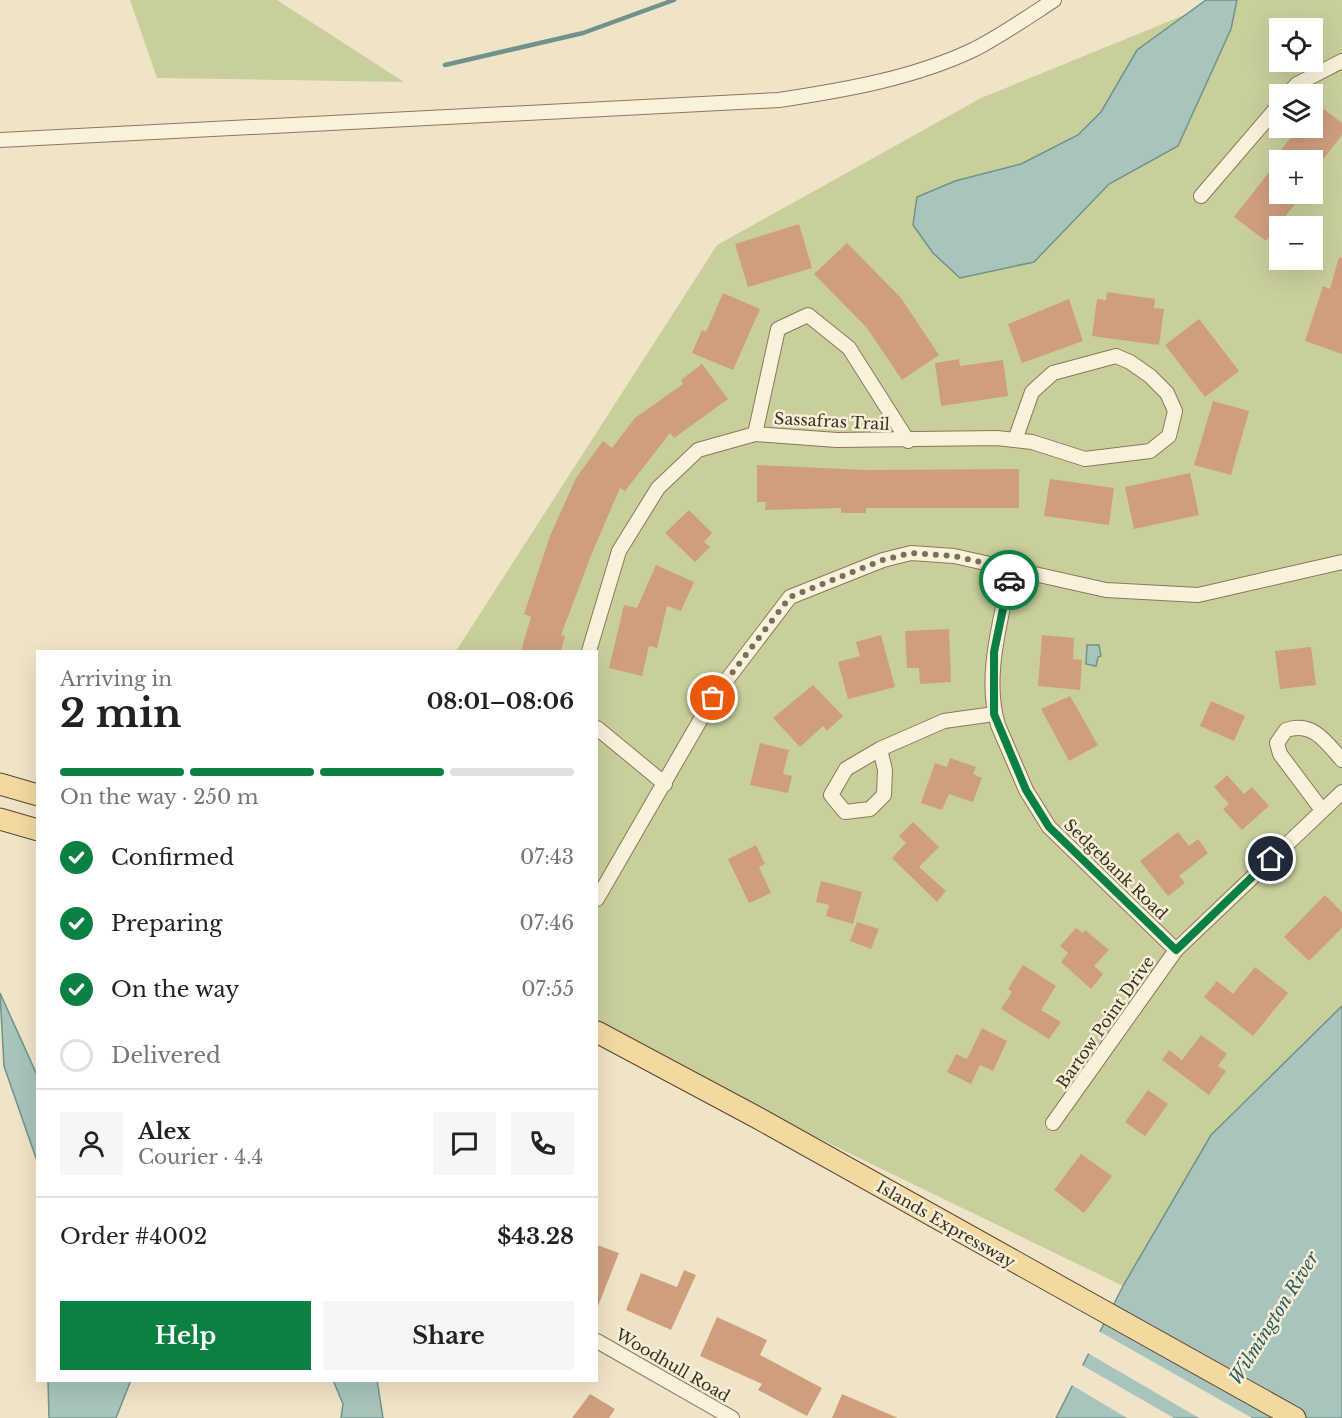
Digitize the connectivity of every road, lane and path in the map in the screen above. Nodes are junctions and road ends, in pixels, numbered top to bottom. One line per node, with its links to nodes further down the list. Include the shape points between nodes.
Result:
1 (1054, 0): 5 (street, via 975,49 911,72 842,90 779,100)
2 (1342, 61): 3 (street)
3 (1297, 84)
4 (1269, 117): 6 (street)
5 (0, 140)
6 (1201, 196)
7 (754, 434): 9 (street, Sassafras Trail); 9 (street, Sassafras Trail, via 778,329 808,315 849,348); 12 (street, Sassafras Trail, via 698,450 658,488 619,551)
8 (1015, 440): 8 (street, Sassafras Trail, via 1085,459 1149,451 1169,436 1175,411 1167,393 1150,376 1116,356 1053,373 1032,392); 9 (street, Sassafras Trail)
9 (908, 441)
10 (1342, 562): 11 (street, via 1198,595 1106,590)
11 (1011, 569): 13 (street, Sedgebank Road, via 994,652); 18 (street, via 954,556 911,553 790,597 713,698)
12 (588, 650)
13 (994, 714): 15 (street, via 944,721); 25 (street, Sedgebank Road, via 1026,790 1049,827)
14 (598, 729): 18 (street)
15 (880, 749): 15 (street, via 846,770 831,795 845,812 870,809 884,795 885,770)
16 (1342, 760): 21 (street, via 1318,733 1306,727 1286,730 1277,742 1280,754)
17 (0, 784): 20 (main road)
18 (664, 784): 24 (street)
19 (1342, 792): 21 (street, Bartow Point Drive)
20 (36, 794)
21 (1322, 810): 25 (street, Bartow Point Drive)
22 (0, 819): 23 (main road)
23 (36, 829)
24 (598, 897)
25 (1176, 950): 27 (street, Bartow Point Drive)
26 (598, 1033): 30 (main road, Islands Expressway)
27 (1053, 1123)
28 (598, 1342): 29 (street, Woodhull Road)
29 (732, 1418)
30 (1294, 1418)

